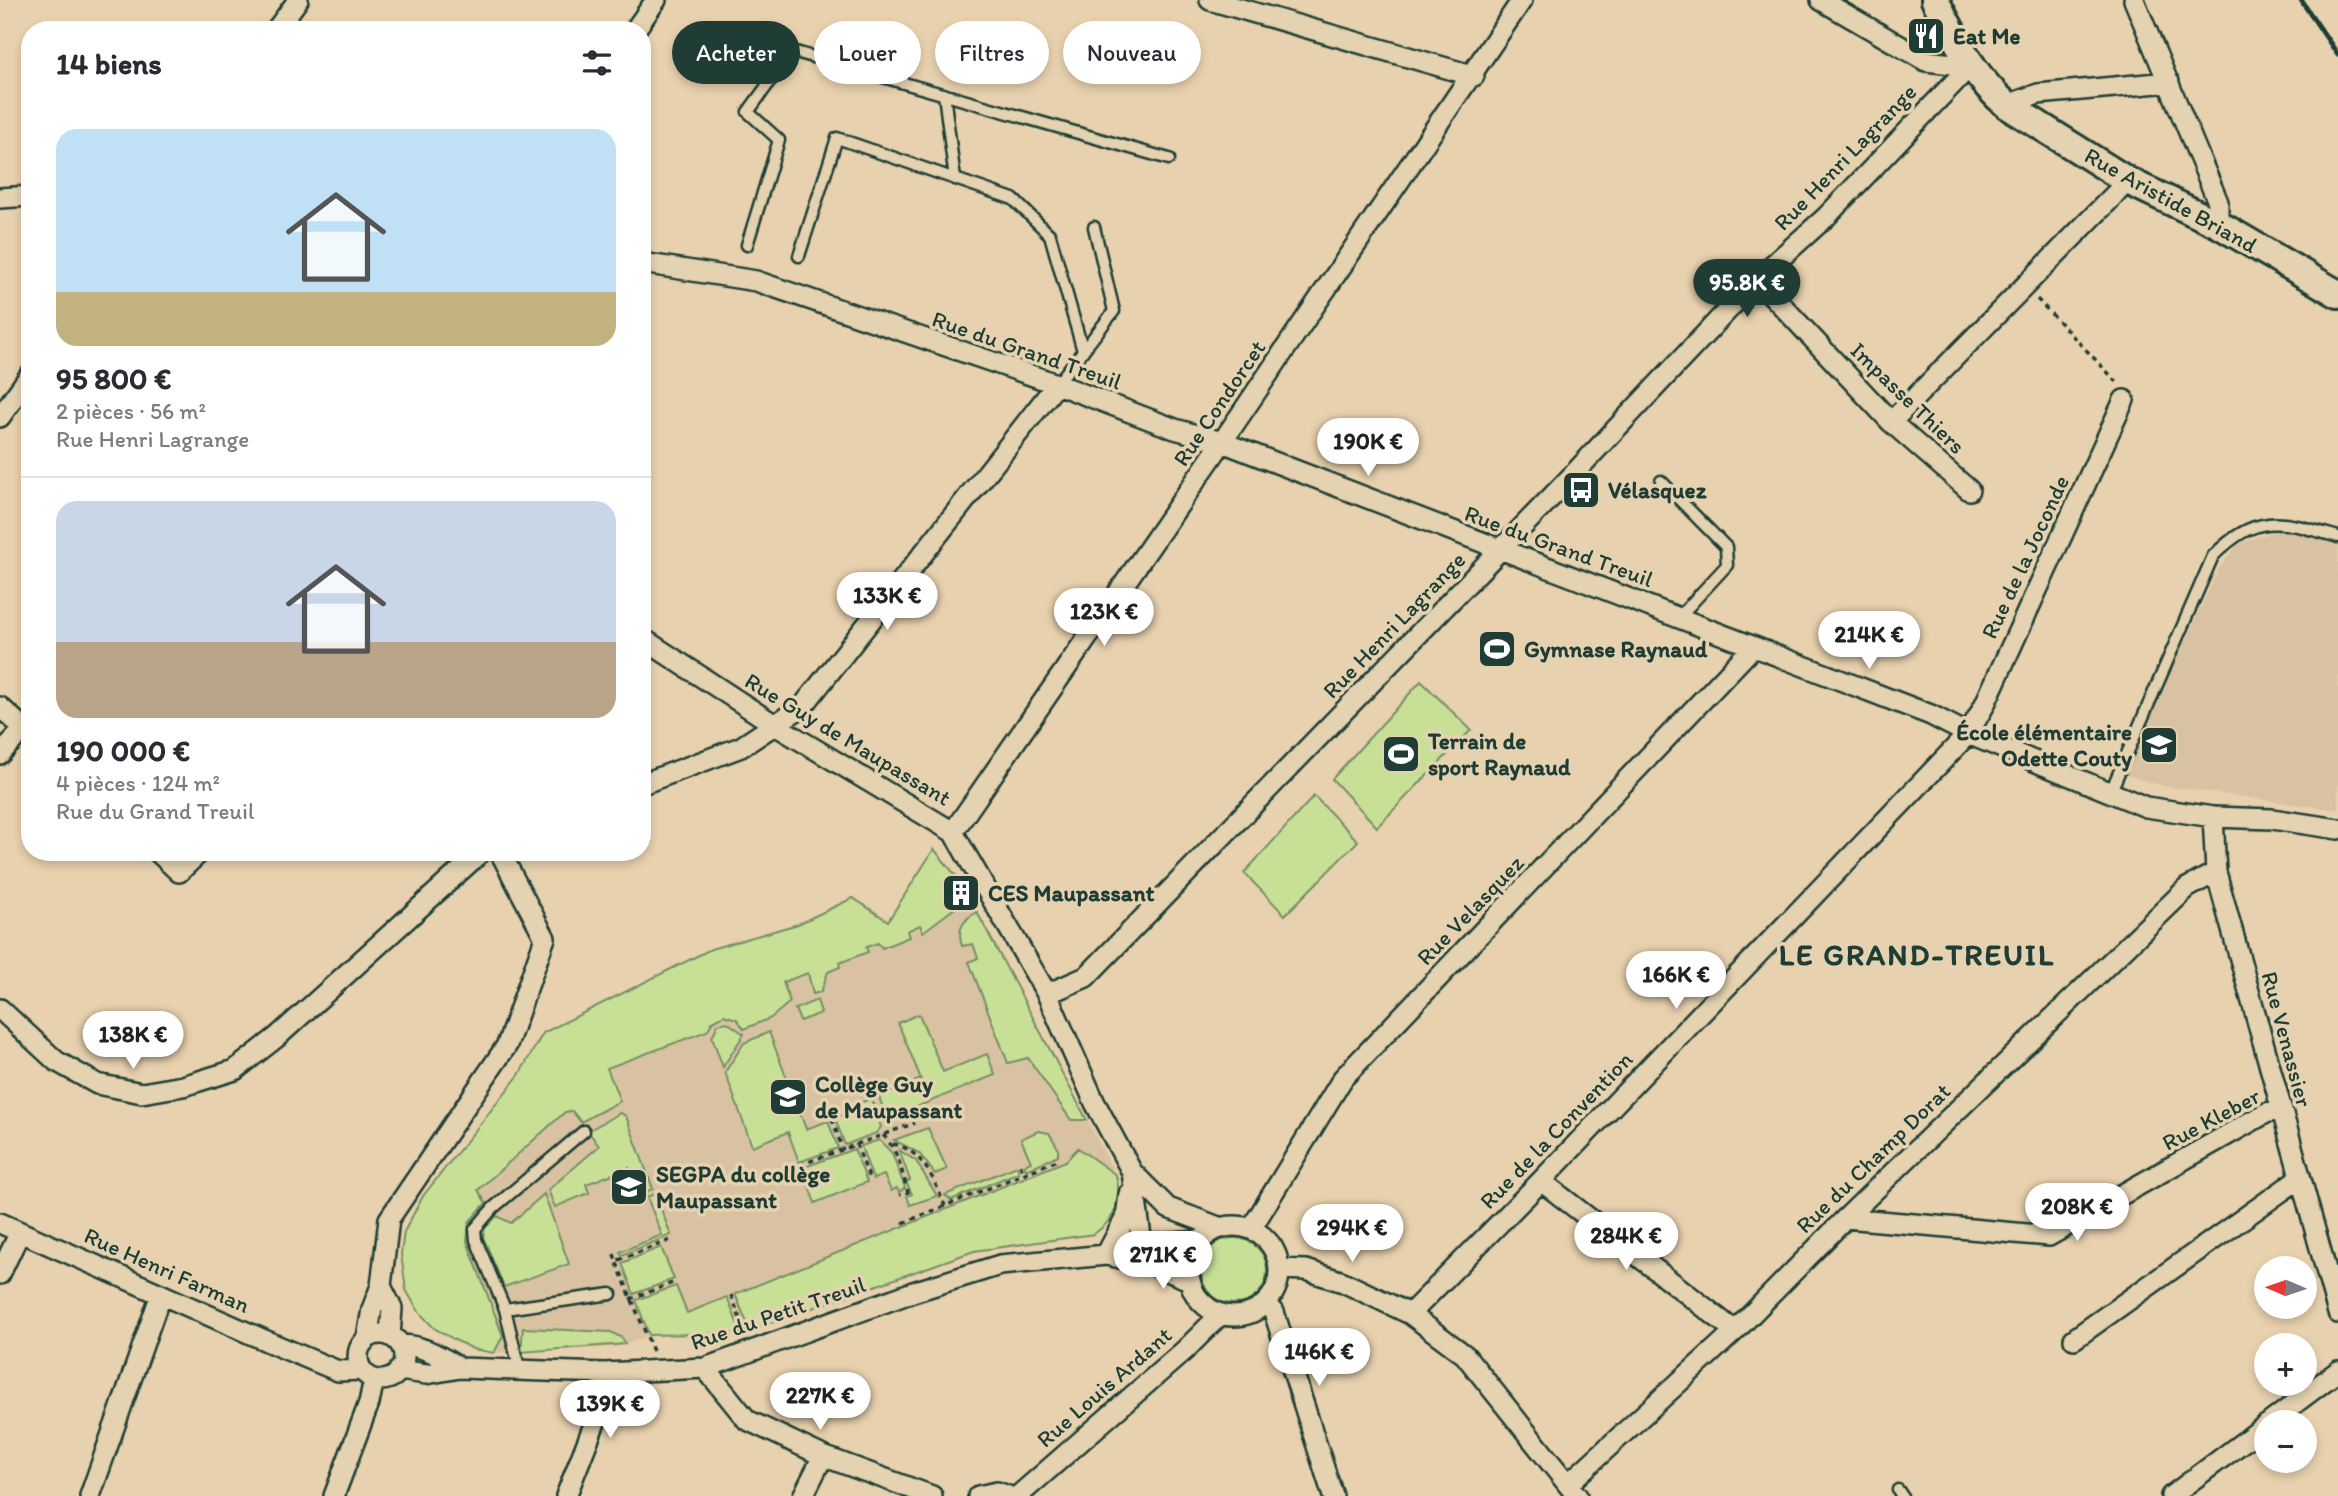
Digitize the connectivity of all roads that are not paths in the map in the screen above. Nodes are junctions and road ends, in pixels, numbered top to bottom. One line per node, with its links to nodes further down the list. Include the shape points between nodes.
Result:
1 (298, 0): 8 (street)
2 (656, 0): 9 (street)
3 (1210, 0): 11 (street)
4 (1522, 0): 11 (street, Rue Condorcet)
5 (1821, 0): 10 (street, via 1926,61)
6 (1935, 0): 10 (street, Rue Aristide Briand)
7 (2134, 0): 12 (street)
8 (283, 21)
9 (641, 21)
10 (1970, 66): 14 (street, Rue Aristide Briand); 25 (street, Rue Henri Lagrange, via 1826,217)
11 (1474, 76): 33 (street, Rue Condorcet)
12 (2169, 82): 14 (street, via 2038,94); 20 (street, via 2218,202)
13 (944, 94): 15 (lane); 16 (lane); 22 (lane, via 792,51 748,112 779,141)
14 (2007, 105): 17 (street, Rue Aristide Briand)
15 (1169, 159)
16 (956, 179): 23 (lane, via 837,138); 27 (lane, via 1013,199 1050,235)
17 (2128, 181): 20 (street, Rue Aristide Briand); 32 (street)
18 (21, 197): 19 (street)
19 (0, 198)
20 (2218, 224): 26 (street, Rue Aristide Briand)
21 (1094, 227): 27 (lane, via 1114,311)
22 (747, 245)
23 (799, 256)
24 (651, 264): 28 (street, Rue du Grand Treuil, via 756,281)
25 (1757, 279): 32 (street, Impasse Thiers); 37 (street, Rue Henri Lagrange)
26 (2338, 294)
27 (1083, 351): 28 (lane)
28 (1057, 384): 33 (street, Rue du Grand Treuil); 43 (street, via 803,706)
29 (21, 389): 31 (street)
30 (2124, 400): 44 (street, Rue de la Joconde)
31 (0, 417)
32 (1891, 422): 35 (street, Impasse Thiers)
33 (1222, 442): 37 (street, Rue du Grand Treuil); 51 (street, Rue Condorcet)
34 (1661, 481): 38 (lane, via 1726,547 1727,565)
35 (1969, 490)
36 (2338, 537): 48 (lane, via 2273,522 2234,535 2213,556)
37 (1502, 549): 38 (street, Rue du Grand Treuil); 57 (street, Rue Henri Lagrange, via 1086,977)
38 (1679, 617): 40 (street, Rue du Grand Treuil)
39 (651, 644): 43 (street, Rue Guy de Maupassant)
40 (1753, 647): 44 (street, Rue du Grand Treuil, via 1931,715); 67 (street, Rue Velasquez, via 1343,1078)
41 (0, 707): 42 (street)
42 (21, 724)
43 (775, 725): 47 (street, via 741,747); 51 (street, Rue Guy de Maupassant)
44 (1968, 734): 48 (street, Rue du Grand Treuil); 63 (street, Rue de la Convention)
45 (21, 735): 46 (street)
46 (0, 754)
47 (651, 781)
48 (2110, 793): 49 (street, Rue du Grand Treuil, via 2146,807)
49 (2213, 817): 50 (street, Rue du Grand Treuil, via 2272,819); 56 (street, Rue Venassier)
50 (2338, 829)
51 (953, 832): 57 (street, Rue Guy de Maupassant)
52 (167, 861): 53 (street, via 179,872)
53 (191, 861)
54 (471, 861): 58 (street, via 235,1070 142,1093 97,1084 56,1061)
55 (505, 861): 76 (street, via 545,938 508,1045 389,1219)
56 (2216, 872): 59 (street, Rue Venassier); 64 (street, Rue du Champ Dorat, via 2187,888)
57 (1047, 994): 61 (street, Rue Guy de Maupassant)
58 (0, 1009)
59 (2281, 1110): 62 (street, Rue Venassier); 64 (street, Rue Kleber, via 2266,1113 2049,1236)
60 (584, 1131): 80 (lane, via 475,1229)
61 (1132, 1172): 66 (street, Rue Guy de Maupassant, via 1168,1208); 70 (street, Rue Guy de Maupassant); 71 (street, via 1126,1217)
62 (2300, 1178): 81 (street, Rue Venassier); 85 (street)
63 (1541, 1181): 82 (street, Rue de la Convention); 84 (street)
64 (1846, 1218): 84 (street, Rue du Champ Dorat)
65 (0, 1223): 68 (street, Rue Henri Farman)
66 (1221, 1228): 67 (street); 69 (street)
67 (1251, 1229): 73 (street, via 1271,1245)
68 (20, 1232): 74 (street); 77 (street, Rue Henri Farman)
69 (1199, 1241): 70 (street, Rue du Petit Treuil); 75 (street, via 1192,1253)
70 (1142, 1244): 71 (street, Rue du Petit Treuil); 72 (street, Rue Guy de Maupassant)
71 (1106, 1255): 72 (street, Rue du Petit Treuil); 88 (street, Rue du Petit Treuil, via 1000,1265)
72 (1153, 1265): 75 (street, Rue du Petit Treuil)
73 (1279, 1269): 79 (street, via 1274,1293); 82 (street, via 1306,1270 1343,1282)
74 (0, 1274)
75 (1189, 1280): 83 (street, via 1200,1302)
76 (381, 1286): 86 (street, via 392,1308); 87 (street, via 372,1309)
77 (161, 1294): 87 (street, Rue Henri Farman, via 338,1371); 98 (street)
78 (611, 1294): 80 (lane)
79 (1266, 1303): 83 (street, via 1245,1315); 106 (street, via 1274,1312)
80 (505, 1309): 92 (lane)
81 (2338, 1313)
82 (1410, 1314): 97 (street, via 1465,1355)
83 (1220, 1315): 105 (street, Rue Louis Ardant)
84 (1735, 1331): 97 (street, Rue du Champ Dorat)
85 (2074, 1339)
86 (395, 1340): 87 (street, Rue du Petit Treuil, via 378,1334); 89 (street, Rue du Petit Treuil, via 428,1350); 90 (street, via 403,1358)
87 (365, 1360): 90 (street, via 388,1379); 99 (street, via 369,1404)
88 (705, 1367): 93 (street, Rue du Petit Treuil); 96 (street, via 747,1420)
89 (460, 1368): 90 (street, Rue du Petit Treuil, via 426,1374); 92 (street, Rue du Petit Treuil)
90 (399, 1370)
91 (2338, 1371): 94 (street)
92 (520, 1372): 93 (street, Rue du Petit Treuil)
93 (604, 1373): 100 (street, via 601,1407)
94 (2286, 1410)
95 (2254, 1434): 107 (street)
96 (824, 1456): 101 (street); 102 (street)
97 (1573, 1490)
98 (90, 1496)
99 (334, 1496)
100 (566, 1496)
101 (803, 1496)
102 (932, 1496)
103 (978, 1496): 104 (street, via 997,1492)
104 (1008, 1496)
105 (1018, 1496)
106 (1333, 1496)
107 (2171, 1496)

